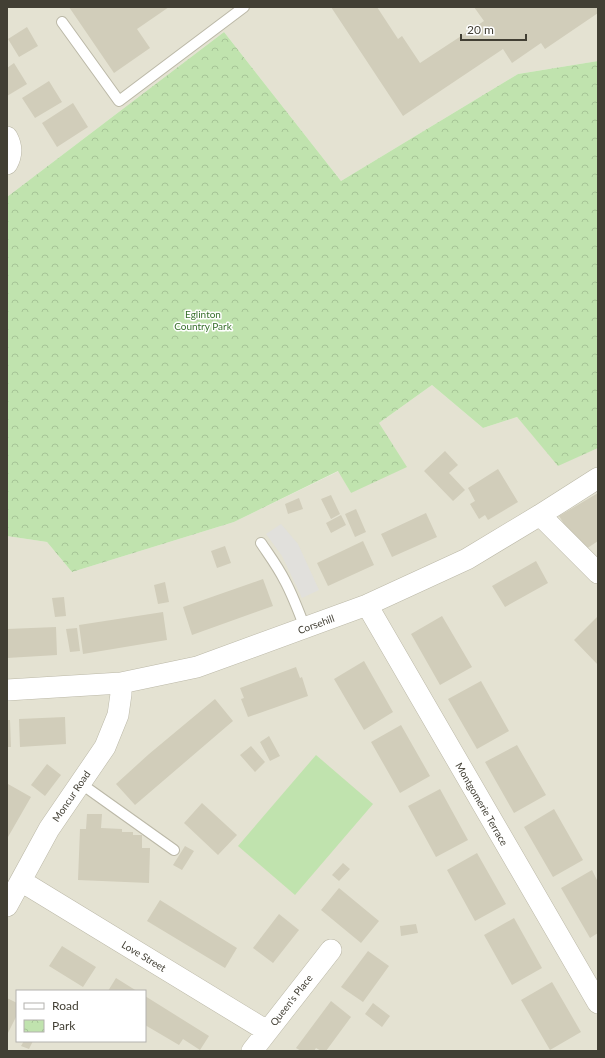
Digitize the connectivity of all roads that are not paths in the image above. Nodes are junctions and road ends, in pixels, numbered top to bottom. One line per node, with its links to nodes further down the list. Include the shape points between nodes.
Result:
1 (244, 7): 2 (lane, via 119,101)
2 (62, 22)
3 (7, 137): 4 (street, via 11,151)
4 (7, 164)
5 (598, 478): 6 (street, Corsehill)
6 (540, 515): 8 (street); 9 (street, Corsehill, via 467,559)
7 (261, 543): 10 (lane, via 293,596)
8 (598, 573)
9 (367, 605): 10 (street, Corsehill); 18 (street, Montgomerie Terrace)
10 (305, 628): 11 (street, Corsehill, via 197,667)
11 (121, 683): 12 (street, Corsehill); 13 (street, Moncur Road, via 118,715 105,747)
12 (7, 690)
13 (80, 784): 14 (lane); 15 (street, Moncur Road, via 49,829)
14 (174, 850)
15 (21, 880): 16 (street, Moncur Road); 19 (street, Love Street)
16 (7, 906)
17 (330, 950): 19 (street, Queen's Place)
18 (598, 1003)
19 (267, 1031): 20 (street, Queen's Place)
20 (252, 1051)

